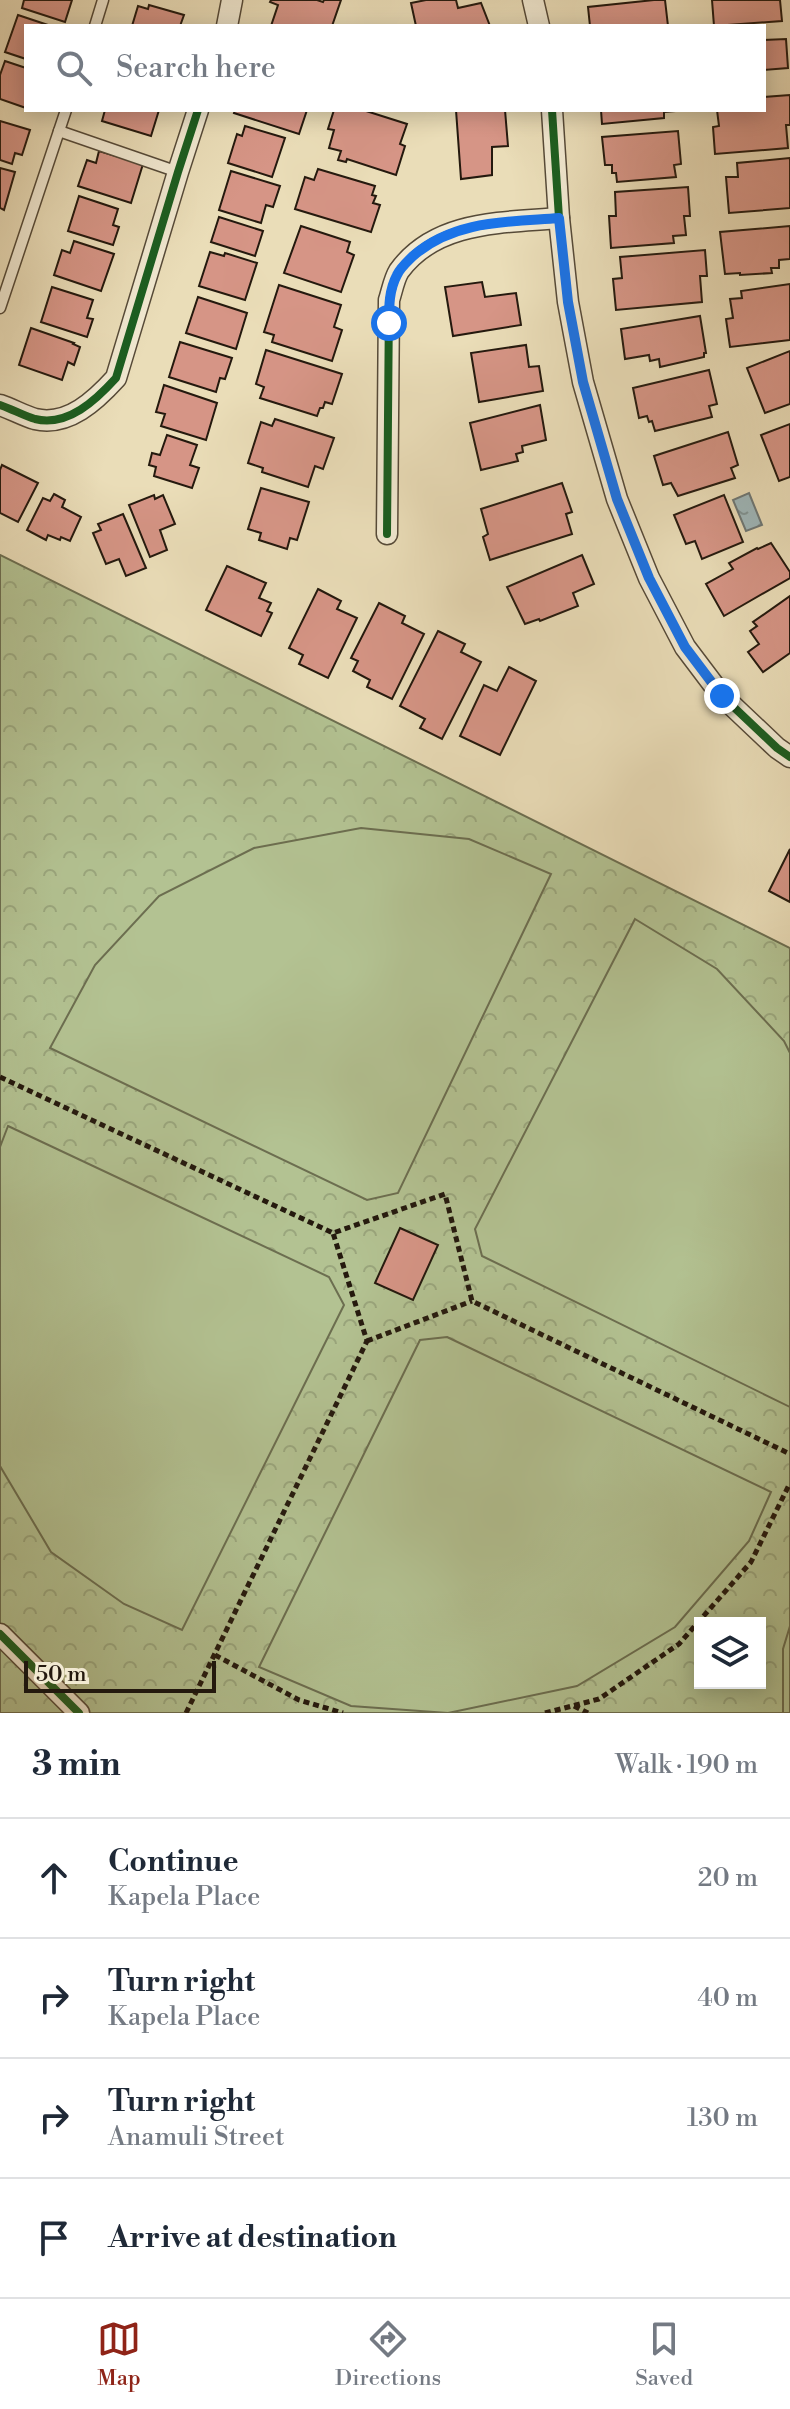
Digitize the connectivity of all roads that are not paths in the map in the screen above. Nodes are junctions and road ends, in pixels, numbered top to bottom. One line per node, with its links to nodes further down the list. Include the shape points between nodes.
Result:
1 (103, 0): 4 (lane)
2 (232, 0): 5 (street)
3 (533, 0): 6 (street)
4 (96, 24)
5 (227, 24)
6 (539, 24)
7 (65, 112): 10 (lane)
8 (197, 112): 11 (street)
9 (552, 112): 12 (street)
10 (59, 131): 11 (lane); 13 (lane)
11 (178, 172): 14 (street, via 116,378 69,417 38,420)
12 (559, 218): 15 (street, via 474,225 424,247 397,273 389,300); 16 (street, via 583,382 617,499 649,578 685,647 722,696)
13 (0, 308)
14 (0, 405)
15 (387, 534)
16 (790, 757)
17 (0, 1634): 18 (street)
18 (79, 1713)

